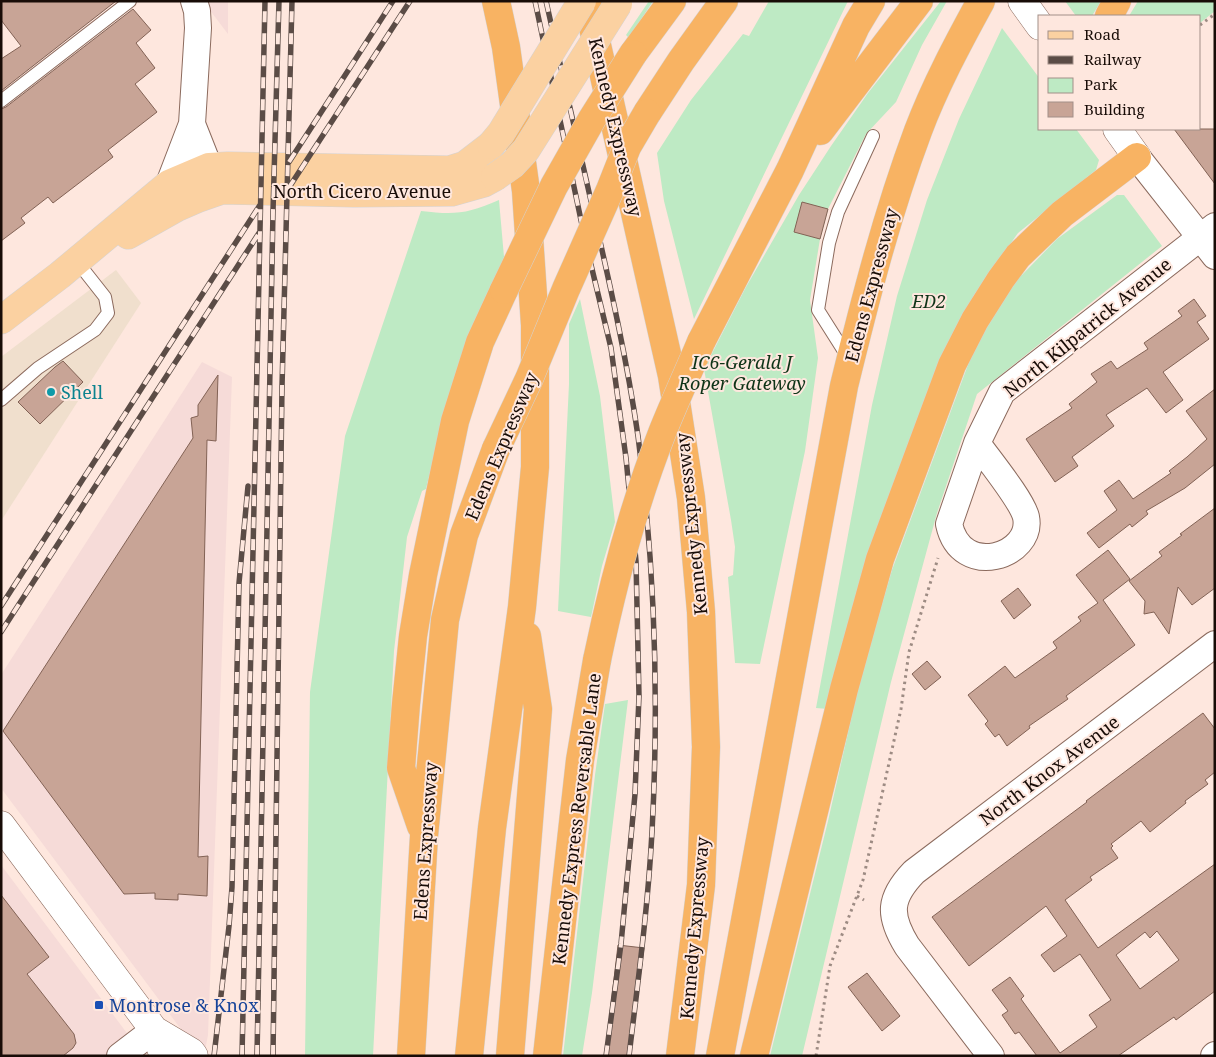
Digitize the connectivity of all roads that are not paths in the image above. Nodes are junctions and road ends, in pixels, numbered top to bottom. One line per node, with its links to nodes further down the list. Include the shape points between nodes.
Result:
1 (130, 1): 16 (lane)
2 (194, 1): 17 (street, via 198,28)
3 (496, 1): 30 (highway, via 506,47 526,191 535,325 535,468)
4 (582, 1): 21 (main road, North Cicero Avenue, bridge, via 501,133 466,165 449,170)
5 (587, 1): 42 (highway, Kennedy Expressway, via 672,376 691,498 701,612 706,747 701,885)
6 (672, 1): 33 (highway, bridge, via 633,54 554,186 480,342 455,421 413,636 401,768)
7 (724, 1): 33 (highway, Edens Expressway, bridge, via 626,147 529,379 496,449 464,535 445,620)
8 (871, 1): 22 (highway, via 856,26)
9 (919, 1): 22 (highway)
10 (981, 1): 27 (highway, Edens Expressway, via 918,129 887,222)
11 (1022, 1): 15 (main road)
12 (1116, 1): 14 (highway)
13 (618, 3): 25 (main road, North Cicero Avenue, bridge, via 526,150 512,165 484,183 452,192 222,190 176,208)
14 (1109, 15)
15 (1038, 23)
16 (1, 101)
17 (192, 124): 21 (street); 23 (street)
18 (1118, 130): 20 (main road)
19 (873, 136): 27 (lane, via 838,212 818,310)
20 (1137, 156): 24 (street); 44 (highway, via 1062,214 1018,256 975,320 952,365 880,558 844,689)
21 (209, 167): 23 (main road, North Cicero Avenue)
22 (790, 170): 41 (highway, Kennedy Express Reversable Lane, bridge, via 701,342 662,434 611,594 580,760)
23 (169, 184): 25 (main road, North Cicero Avenue)
24 (1210, 240): 29 (street, North Kilpatrick Avenue, via 1002,392)
25 (70, 269): 26 (main road, North Cicero Avenue); 28 (lane, via 105,297 108,312 95,330 38,368)
26 (1, 320)
27 (850, 361): 43 (highway, Edens Expressway)
28 (1, 400)
29 (977, 443): 29 (street, North Kilpatrick Avenue, via 1026,518 1021,539 1014,547 989,558 958,546 949,524)
30 (522, 608): 39 (highway, via 492,828); 40 (highway, via 538,709)
31 (1215, 644): 45 (street, North Knox Avenue, via 914,872 898,892 893,905 898,932)
32 (1, 825): 34 (main road)
33 (424, 836): 38 (highway, Edens Expressway)
34 (154, 1030): 35 (street); 36 (main road); 37 (main road)
35 (120, 1056)
36 (164, 1056)
37 (194, 1056)
38 (411, 1056)
39 (469, 1056)
40 (510, 1056)
41 (547, 1056)
42 (680, 1056)
43 (720, 1056)
44 (754, 1056)
45 (990, 1056)

